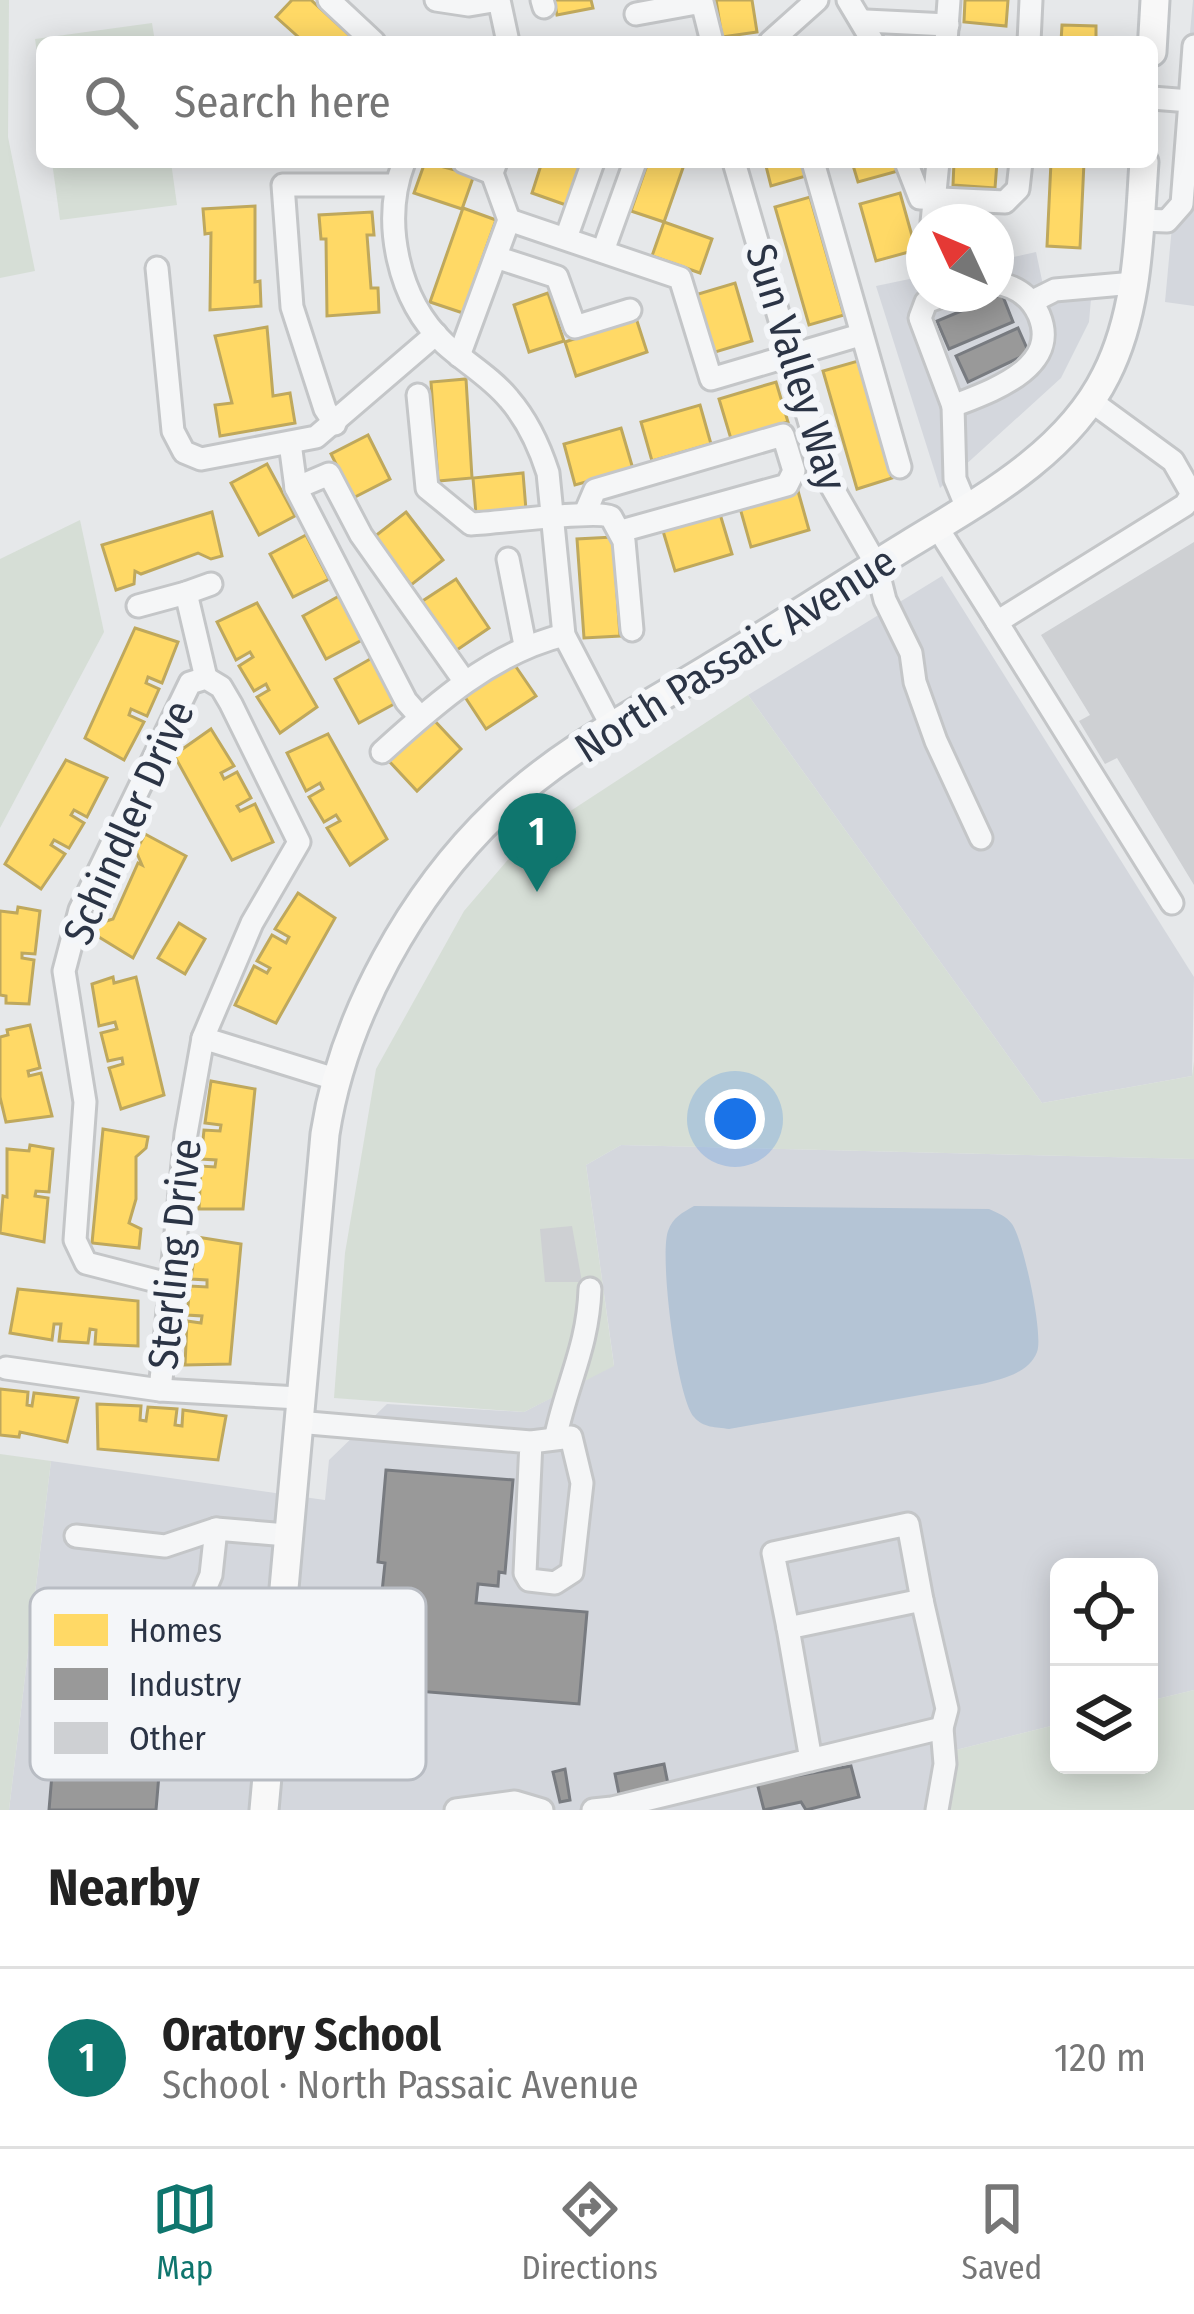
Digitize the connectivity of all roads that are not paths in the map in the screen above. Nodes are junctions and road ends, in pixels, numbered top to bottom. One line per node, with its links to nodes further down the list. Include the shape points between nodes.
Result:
1 (329, 0): 11 (street)
2 (436, 0): 12 (street, via 500,0)
3 (848, 0): 9 (street)
4 (950, 0): 10 (street)
5 (1031, 0): 15 (street)
6 (1155, 0): 16 (main road)
7 (813, 1): 14 (street)
8 (636, 14): 13 (street, via 702,2)
9 (869, 32): 10 (street)
10 (947, 33)
11 (368, 36)
12 (507, 36)
13 (710, 36)
14 (776, 36)
15 (1029, 36)
16 (1153, 36)
17 (1194, 46): 19 (street)
18 (1158, 98): 19 (street)
19 (1192, 101): 35 (street, via 1182,204 1167,221)
20 (402, 168): 30 (street)
21 (494, 168): 34 (street)
22 (590, 168): 36 (street)
23 (633, 168): 37 (street)
24 (736, 168): 48 (street, Sun Valley Way)
25 (815, 168): 46 (street)
26 (908, 168): 31 (street)
27 (937, 168): 32 (street)
28 (1020, 168): 33 (street, via 1018,189)
29 (1144, 168): 35 (main road, North Passaic Avenue)
30 (395, 185): 45 (street, via 397,250 409,293); 52 (street, via 283,185 292,307)
31 (926, 204)
32 (934, 204)
33 (989, 204)
34 (509, 220): 36 (street); 38 (street)
35 (1140, 220): 40 (main road, North Passaic Avenue)
36 (566, 238): 37 (street)
37 (603, 251): 48 (street, via 680,278 711,379)
38 (496, 257): 43 (street, via 557,277 575,327); 47 (street)
39 (157, 268): 53 (street, via 173,431 184,452 201,459)
40 (1134, 284): 42 (street, via 1055,290); 50 (main road, North Passaic Avenue, via 1119,345)
41 (1014, 288): 42 (street)
42 (1033, 301): 51 (street, via 1045,328 1037,359 1009,382)
43 (630, 310)
44 (922, 312): 51 (street)
45 (436, 334): 47 (street); 52 (street)
46 (860, 335): 48 (street); 56 (street)
47 (459, 356): 61 (street, via 527,422 548,473)
48 (790, 356): 54 (street, Sun Valley Way)
49 (418, 395): 61 (street, via 427,488 470,524)
50 (1091, 401): 58 (street, via 1174,461); 59 (main road, North Passaic Avenue, via 1032,462)
51 (953, 406): 59 (street, via 955,479)
52 (334, 424): 53 (street)
53 (290, 443): 57 (street)
54 (815, 445): 55 (street); 65 (street, Sun Valley Way, via 836,500)
55 (788, 453): 60 (street, via 782,435 595,490); 63 (street, via 794,471 787,485)
56 (900, 467)
57 (296, 488): 73 (street, via 328,474); 75 (street)
58 (1193, 494): 69 (street)
59 (968, 508): 62 (main road, North Passaic Avenue)
60 (586, 512): 61 (street); 63 (street, via 611,517)
61 (553, 520): 71 (street)
62 (937, 527): 65 (main road, North Passaic Avenue); 69 (street)
63 (621, 530): 70 (street)
64 (508, 560): 72 (street)
65 (876, 564): 76 (main road, North Passaic Avenue); 78 (street, Sun Valley Way, via 937,741)
66 (211, 584): 67 (street)
67 (186, 593): 68 (street); 74 (street)
68 (138, 606)
69 (997, 622): 79 (street)
70 (632, 630)
71 (564, 635): 72 (street); 76 (street)
72 (525, 645): 73 (street)
73 (465, 682): 75 (street)
74 (214, 683): 80 (street, Sterling Drive, via 299,842 252,923); 82 (street, Schindler Drive, via 190,683 80,910 64,971 86,1102 75,1240 86,1263)
75 (420, 717): 77 (street)
76 (612, 727): 81 (main road, North Passaic Avenue, via 517,794 453,862 355,1022)
77 (382, 752)
78 (981, 838)
79 (1172, 904)
80 (203, 1038): 81 (street); 82 (street, Sterling Drive)
81 (335, 1079): 86 (main road, North Passaic Avenue)
82 (172, 1285): 85 (street, Sterling Drive)
83 (590, 1289): 87 (street, via 589,1336 566,1386)
84 (6, 1368): 85 (street, Sterling Drive)
85 (160, 1390): 86 (street)
86 (298, 1410): 88 (street); 90 (main road, North Passaic Avenue)
87 (556, 1435): 88 (street); 88 (street, via 577,1447 582,1484 572,1572 555,1583 525,1574)
88 (532, 1442)
89 (216, 1529): 90 (street); 91 (street, via 165,1546); 92 (street)
90 (287, 1534): 93 (main road, North Passaic Avenue)
91 (76, 1536)
92 (205, 1588)
93 (282, 1588)
94 (922, 1600): 95 (street); 95 (street, via 908,1524 773,1553); 96 (street, via 947,1709)
95 (788, 1628): 97 (street)
96 (942, 1728): 97 (street); 104 (street)
97 (811, 1760): 99 (street)
98 (266, 1780): 100 (main road, North Passaic Avenue)
99 (631, 1806): 103 (street)
100 (264, 1810)
101 (456, 1810): 102 (street, via 515,1802)
102 (542, 1810)
103 (593, 1810)
104 (937, 1810)

